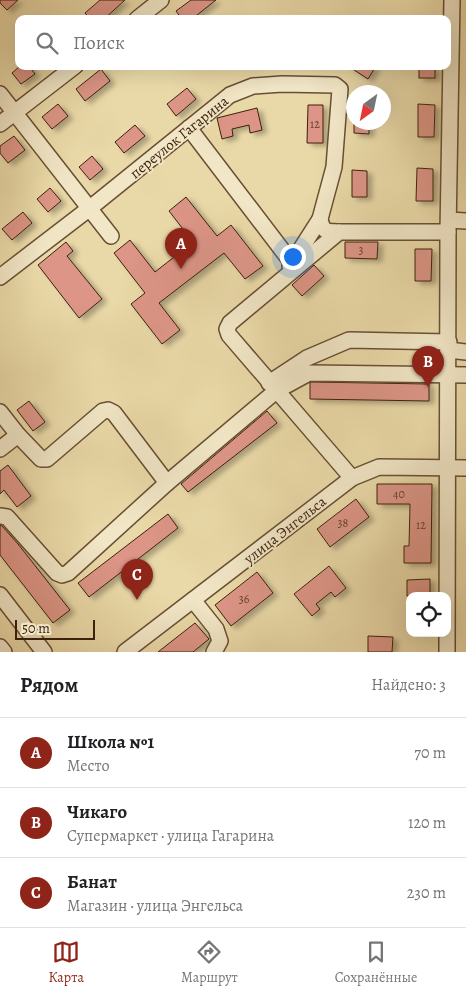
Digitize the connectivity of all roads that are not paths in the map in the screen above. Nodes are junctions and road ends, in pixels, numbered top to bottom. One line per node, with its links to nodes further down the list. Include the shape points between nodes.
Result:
1 (161, 0): 3 (street)
2 (452, 0): 4 (street)
3 (141, 15)
4 (451, 56)
5 (70, 70): 8 (street)
6 (451, 70): 14 (street)
7 (0, 94): 8 (street)
8 (15, 113): 9 (street); 11 (street)
9 (0, 124)
10 (189, 128): 11 (street, переулок Гагарина); 12 (street, переулок Гагарина, via 230,95 253,86 335,85 340,89 334,166); 17 (street)
11 (90, 208): 16 (street); 18 (street, переулок Гагарина)
12 (320, 219): 15 (street, via 324,230); 17 (street)
13 (466, 221): 14 (street)
14 (448, 226): 15 (street); 20 (street)
15 (339, 232): 19 (street)
16 (111, 236)
17 (292, 263): 19 (street)
18 (0, 277)
19 (282, 279): 24 (street, via 228,329 229,335)
20 (449, 346): 21 (street); 22 (street); 24 (street, via 349,340 308,358)
21 (466, 352)
22 (448, 374): 23 (street); 24 (street, via 309,373); 28 (street)
23 (466, 374)
24 (273, 387): 30 (street); 31 (street)
25 (0, 412): 26 (street)
26 (18, 435): 27 (street); 31 (street, via 41,459 47,459 108,410 114,413)
27 (0, 449)
28 (448, 468): 29 (street, улица Энгельса); 30 (street, улица Энгельса, via 379,467); 40 (street)
29 (466, 468)
30 (352, 478): 34 (street, улица Энгельса)
31 (167, 483): 32 (street, via 62,575 7,517)
32 (0, 516)
33 (0, 595): 37 (street)
34 (193, 600): 38 (street, улица Энгельса); 39 (street, via 216,629 220,641)
35 (0, 648): 36 (street)
36 (4, 652)
37 (44, 652)
38 (126, 652)
39 (214, 652)
40 (447, 652)

